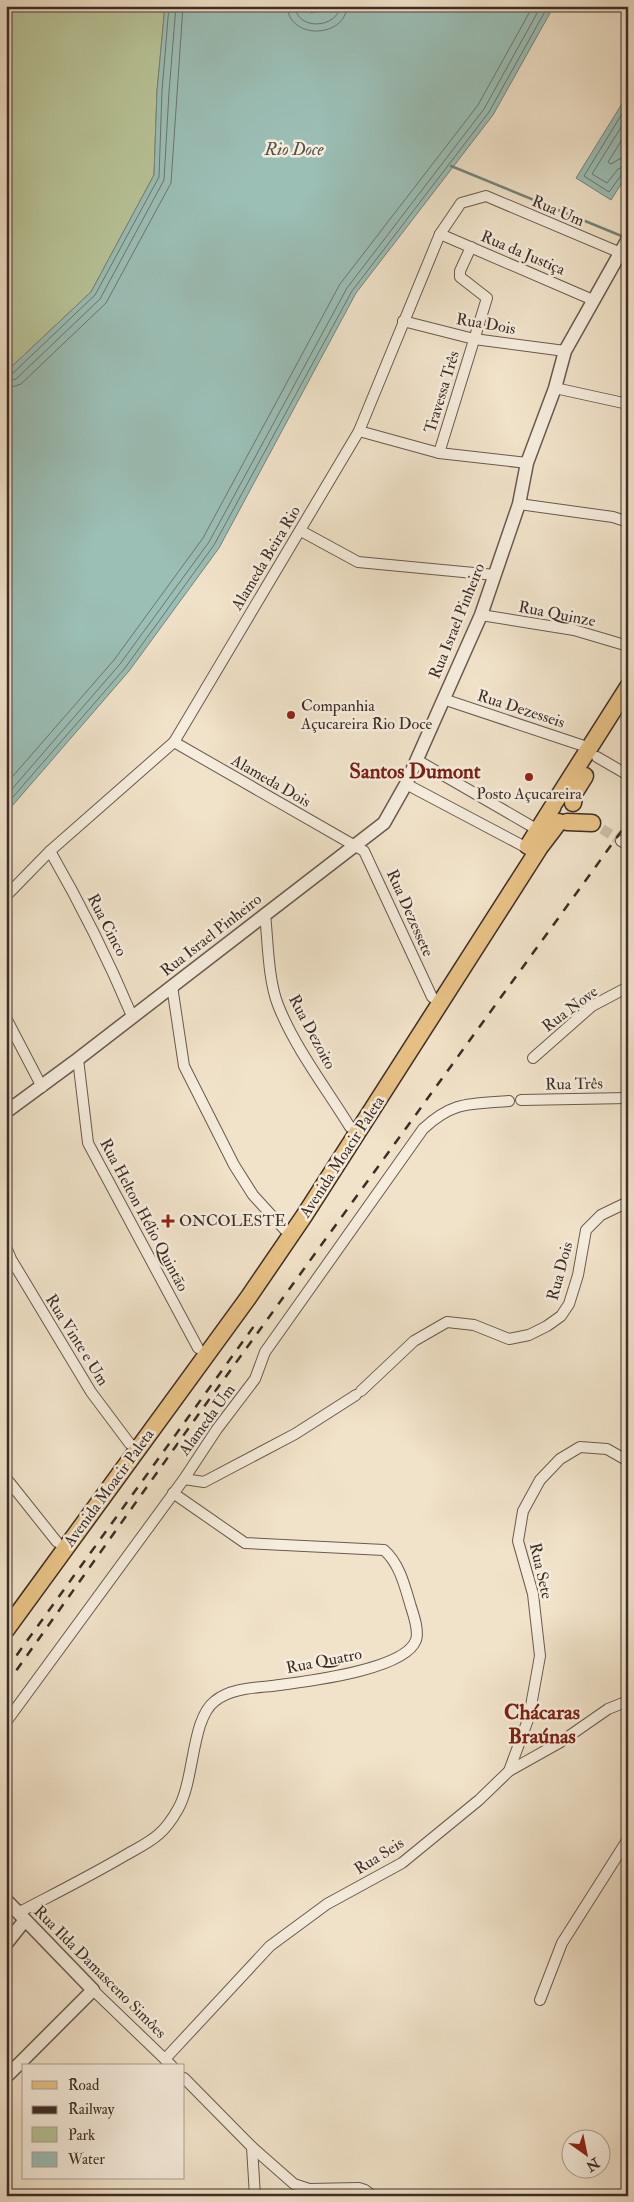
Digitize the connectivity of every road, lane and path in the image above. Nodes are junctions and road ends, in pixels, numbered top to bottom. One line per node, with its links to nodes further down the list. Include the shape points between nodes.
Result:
1 (486, 196): 2 (street, Alameda Beira Rio, via 462,203); 4 (street, Rua Um)
2 (440, 234): 3 (street, Rua da Justiça); 6 (street, Alameda Beira Rio)
3 (471, 247): 5 (street, Rua da Justiça); 7 (street, Travessa Três, via 460,277 487,298)
4 (624, 249): 5 (street, Rua Israel Pinheiro)
5 (593, 300): 8 (street, Rua Israel Pinheiro)
6 (403, 321): 7 (street, Rua Dois); 11 (street, Alameda Beira Rio)
7 (474, 339): 8 (street, Rua Dois); 12 (street, Travessa Três)
8 (565, 351): 9 (street, Rua Israel Pinheiro)
9 (555, 388): 10 (street); 13 (street, Rua Israel Pinheiro)
10 (628, 404)
11 (359, 431): 12 (street); 16 (street, Alameda Beira Rio)
12 (439, 453): 13 (street)
13 (527, 463): 14 (street, Rua Israel Pinheiro)
14 (519, 504): 15 (street); 17 (street, Rua Israel Pinheiro)
15 (628, 522)
16 (301, 531): 17 (street, via 358,562); 23 (street, Alameda Beira Rio)
17 (495, 576): 18 (street, Rua Israel Pinheiro)
18 (481, 615): 19 (street, Rua Quinze, via 574,630); 21 (street, Rua Israel Pinheiro)
19 (628, 646)
20 (628, 687): 24 (main road, Avenida Moacir Paleta)
21 (443, 700): 24 (street, Rua Dezesseis); 25 (street, Rua Israel Pinheiro)
22 (628, 706): 24 (main road, Avenida Moacir Paleta)
23 (174, 742): 32 (street, Alameda Dois); 34 (street, Alameda Beira Rio)
24 (593, 753): 26 (street, Rua Dezesseis); 28 (main road, Avenida Moacir Paleta); 29 (main road, Avenida Moacir Paleta, via 575,792)
25 (417, 760): 27 (street, Rua Israel Pinheiro); 31 (street)
26 (628, 775)
27 (406, 784): 32 (street, Rua Israel Pinheiro, via 384,823); 33 (street)
28 (554, 804): 29 (main road, via 562,799); 30 (main road, via 554,817); 31 (main road, Avenida Moacir Paleta)
29 (574, 805): 30 (main road, via 573,818); 30 (main road, via 597,826)
30 (563, 822): 61 (main road, Avenida Moacir Paleta, via 540,847 248,1298)
31 (538, 830): 33 (main road, Avenida Moacir Paleta)
32 (354, 846): 36 (street, Rua Israel Pinheiro); 39 (street, Rua Dezessete, via 368,857)
33 (527, 848): 39 (main road, Avenida Moacir Paleta)
34 (50, 851): 35 (street, Alameda Beira Rio); 40 (street, Rua Cinco, via 110,962)
35 (6, 896)
36 (265, 914): 37 (street, Rua Israel Pinheiro); 49 (street, Rua Dezoito, via 278,1004 300,1047)
37 (172, 986): 40 (street, Rua Israel Pinheiro); 51 (street, via 184,1066 234,1165 253,1195)
38 (628, 987): 42 (street, Rua Nove, via 592,1006)
39 (432, 997): 49 (main road, Avenida Moacir Paleta)
40 (132, 1016): 43 (street, Rua Israel Pinheiro)
41 (6, 1018): 44 (street)
42 (534, 1058)
43 (78, 1059): 44 (street, Rua Israel Pinheiro); 53 (street, Rua Helton Hélio Quintão, via 88,1143)
44 (42, 1087): 48 (street, Rua Israel Pinheiro)
45 (628, 1098): 47 (street, Rua Três)
46 (509, 1100): 57 (street, Alameda Um, via 450,1108 423,1129 265,1352 255,1379)
47 (521, 1100)
48 (6, 1112)
49 (350, 1127): 51 (main road, Avenida Moacir Paleta)
50 (628, 1202): 57 (street, Rua Dois, via 600,1215 586,1230 569,1304 562,1316 547,1326 509,1339 474,1325 447,1322 414,1341 358,1393 295,1434 204,1482)
51 (284, 1229): 53 (main road, Avenida Moacir Paleta)
52 (6, 1248): 54 (street, Rua Vinte e Um, via 91,1392)
53 (198, 1348): 54 (main road, Avenida Moacir Paleta)
54 (130, 1444): 59 (main road, Avenida Moacir Paleta)
55 (628, 1461): 64 (street, Rua Sete, via 607,1450 580,1448 560,1459 540,1480 523,1511 518,1541 533,1594 540,1656 529,1717)
56 (6, 1478): 59 (street)
57 (184, 1479): 58 (street, Alameda Um)
58 (173, 1492): 63 (street, Alameda Um); 67 (street, Rua Quatro, via 245,1544 384,1550 393,1558 400,1574 415,1621 416,1639 410,1650 371,1668 241,1690 218,1698 204,1712 185,1793 171,1821 160,1833)
59 (57, 1542): 60 (main road, Avenida Moacir Paleta)
60 (6, 1614)
61 (6, 1630)
62 (628, 1701): 64 (street, Rua Seis, via 608,1709 560,1743)
63 (6, 1722)
64 (509, 1771): 71 (street, Rua Seis, via 402,1863 327,1904 270,1946)
65 (628, 1839): 70 (street, via 562,1943)
66 (6, 1900): 67 (street, Rua Ilda Damasceno Simôes)
67 (22, 1916): 68 (street); 69 (street, Rua Ilda Damasceno Simôes)
68 (6, 1944)
69 (93, 1990): 71 (street, Rua Ilda Damasceno Simôes); 72 (street)
70 (540, 2000)
71 (168, 2062)
72 (6, 2077)
73 (185, 2079): 74 (street)
74 (252, 2147): 75 (street); 76 (street, via 294,2184 309,2189 359,2188)
75 (256, 2196)
76 (373, 2196)

